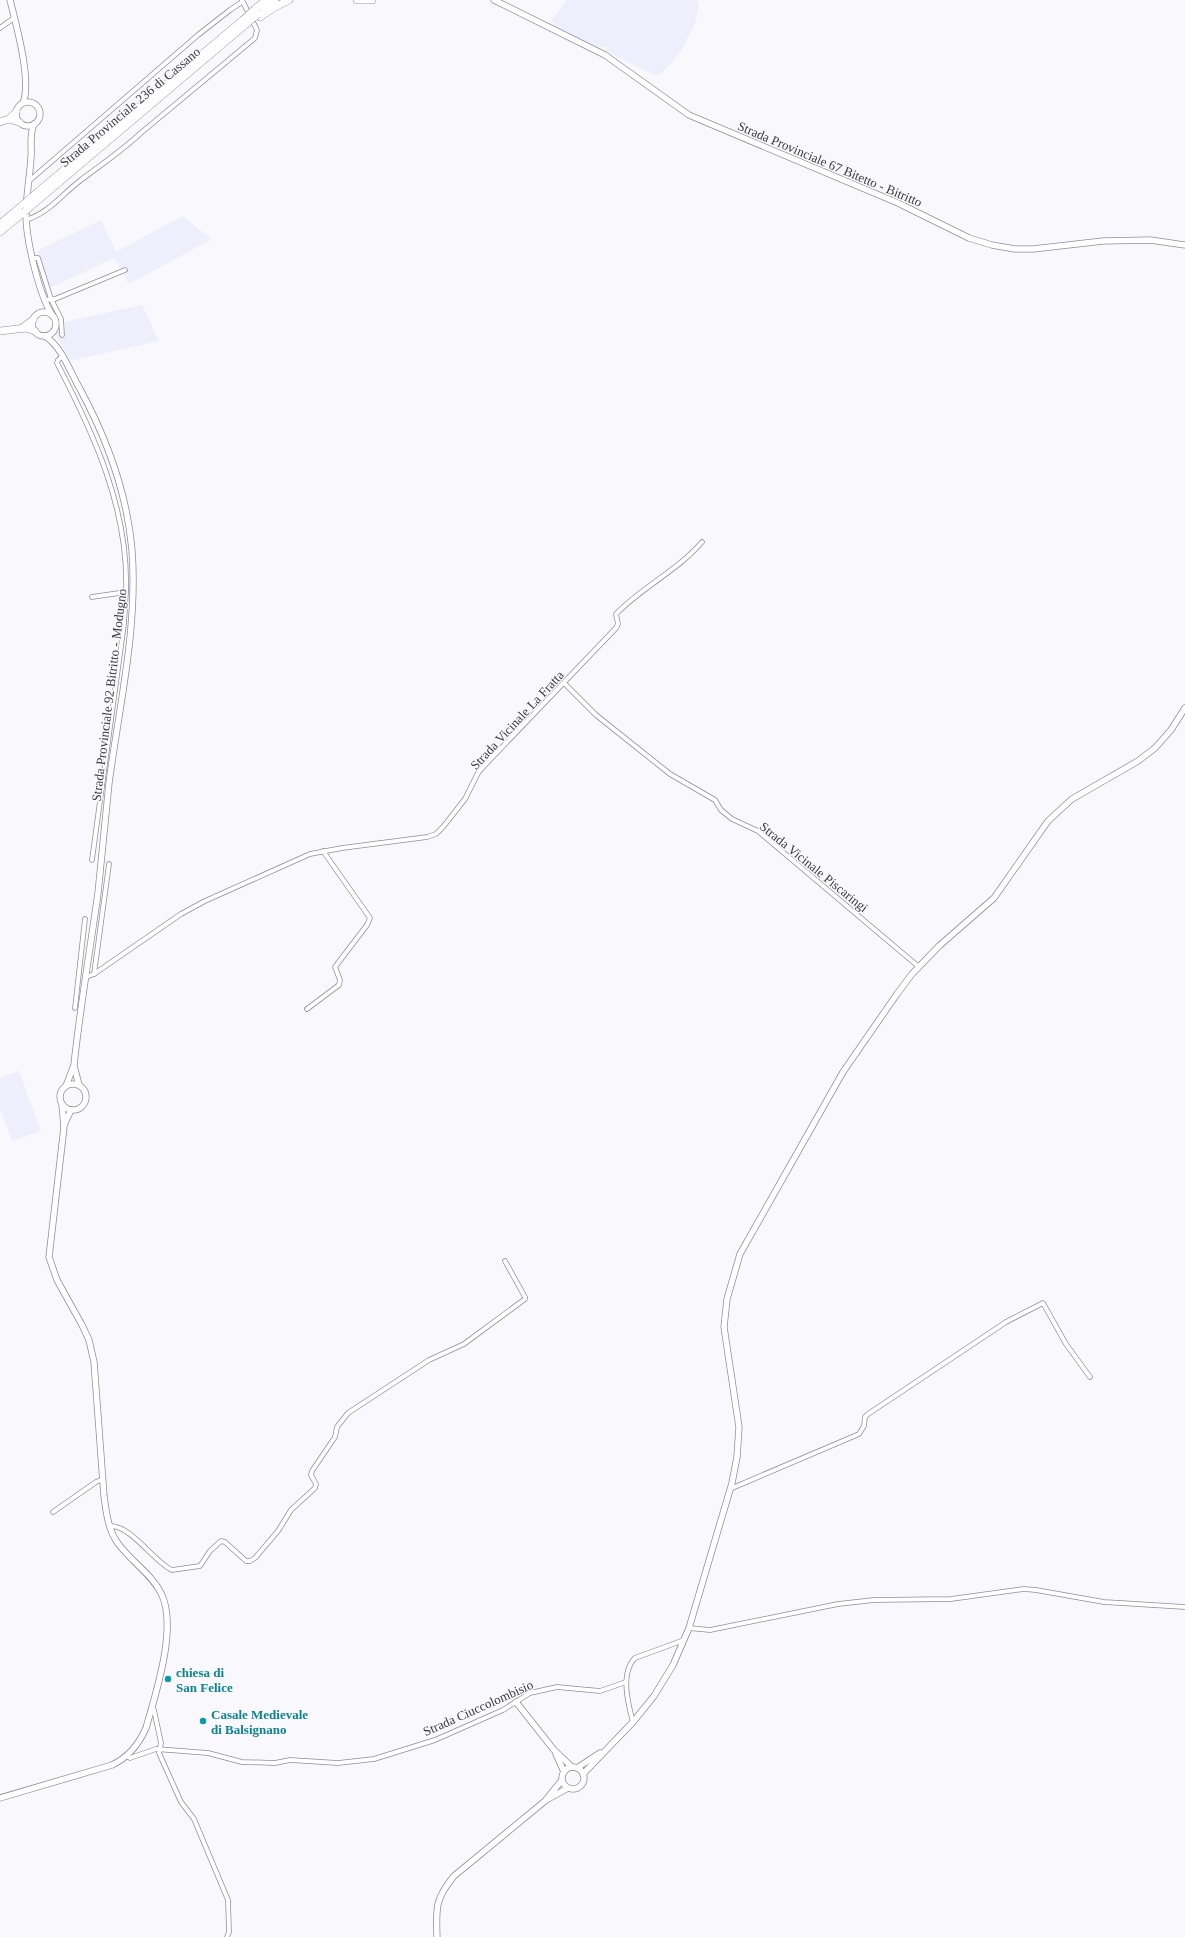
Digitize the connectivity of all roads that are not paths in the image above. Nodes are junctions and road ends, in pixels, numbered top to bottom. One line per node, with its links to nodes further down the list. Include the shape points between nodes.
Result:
1 (10, 0): 10 (main road)
2 (266, 0): 9 (highway, Strada Provinciale 236 di Cassano)
3 (275, 0): 9 (highway, Strada Provinciale 236 di Cassano)
4 (289, 0): 9 (highway)
5 (357, 0): 6 (highway)
6 (372, 0)
7 (494, 0): 29 (main road, Strada Provinciale 67 Bitetto - Bitritto, via 605,55 689,115 898,202 969,238 1015,249 1118,240 1150,240)
8 (242, 1): 22 (street, via 198,35); 26 (street, via 257,30 255,38 126,148 81,180 40,215)
9 (258, 13): 11 (highway, Strada Provinciale 236 di Cassano, bridge)
10 (14, 18): 12 (street); 13 (main road)
11 (245, 24): 23 (highway, Strada Provinciale 236 di Cassano); 23 (highway, Strada Provinciale 236 di Cassano)
12 (0, 28)
13 (26, 91): 14 (main road); 15 (main road)
14 (22, 103): 15 (main road); 16 (main road)
15 (34, 104): 20 (main road, via 39,110 39,118)
16 (16, 112): 17 (highway); 19 (main road)
17 (9, 119): 18 (highway); 19 (highway)
18 (0, 122)
19 (22, 124): 20 (main road); 21 (main road)
20 (34, 124): 21 (main road)
21 (30, 133): 22 (main road)
22 (29, 181): 26 (main road)
23 (42, 193): 24 (highway, Strada Provinciale 236 di Cassano, bridge); 28 (highway, Strada Provinciale 236 di Cassano, bridge)
24 (24, 204): 25 (highway); 27 (highway, Strada Provinciale 236 di Cassano)
25 (0, 220)
26 (26, 220): 30 (main road)
27 (0, 224)
28 (0, 232)
29 (1185, 245)
30 (33, 258): 32 (street, via 38,258); 33 (main road)
31 (125, 270): 32 (street)
32 (51, 299): 33 (street); 40 (street, via 61,319)
33 (43, 300): 34 (main road); 35 (main road)
34 (52, 315): 35 (main road, via 44,312); 38 (main road, via 55,321)
35 (35, 317): 36 (highway); 39 (main road)
36 (22, 328): 37 (highway); 39 (highway)
37 (0, 331)
38 (53, 331): 41 (main road); 42 (main road)
39 (35, 332): 41 (main road)
40 (62, 335)
41 (45, 336): 42 (main road)
42 (54, 342): 43 (main road, Strada Provinciale 92 Bitritto - Modugno)
43 (62, 357): 45 (street, via 57,363 94,436 113,492 125,552); 50 (main road, Strada Provinciale 92 Bitritto - Modugno, via 96,419 113,462 124,502 132,550 133,591 130,628)
44 (702, 542): 47 (street, Strada Vicinale La Fratta, via 696,550 634,597 616,614 616,628)
45 (126, 592): 46 (street); 49 (street, via 124,624)
46 (92, 597)
47 (564, 683): 51 (street, Strada Vicinale La Fratta, via 480,770 462,804 436,834); 57 (street, Strada Vicinale Piscaringi, via 596,715 670,774 715,800 721,810 732,819 758,831)
48 (1185, 708): 57 (main road, via 1155,748 1138,761 1077,795 1048,821 994,898)
49 (102, 783): 50 (street); 52 (street)
50 (109, 784): 56 (main road, Strada Provinciale 92 Bitritto - Modugno)
51 (323, 851): 58 (street, Strada Vicinale La Fratta, via 205,901 152,932); 61 (street, via 370,918 335,967 340,980 339,985)
52 (92, 860)
53 (109, 864): 58 (street)
54 (86, 919): 55 (street)
55 (82, 955): 56 (street); 60 (street)
56 (89, 956): 59 (main road, Strada Provinciale 92 Bitritto - Modugno)
57 (919, 967): 71 (main road, via 843,1072 740,1254 727,1301 724,1327 738,1427 737,1457)
58 (94, 974): 59 (street, Strada Vicinale La Fratta)
59 (86, 977): 62 (main road, Strada Provinciale 92 Bitritto - Modugno)
60 (75, 1008)
61 (307, 1010)
62 (74, 1065): 63 (main road); 64 (main road)
63 (79, 1085): 64 (main road, via 72,1083); 66 (main road, via 86,1094 85,1102 79,1108)
64 (66, 1086): 65 (main road, via 62,1088 60,1096)
65 (62, 1104): 66 (main road); 67 (main road)
66 (71, 1110): 67 (main road)
67 (64, 1127): 70 (main road, via 49,1257 57,1280 82,1325 92,1355)
68 (505, 1261): 73 (street, via 525,1299 464,1344 430,1360 348,1413 312,1471 315,1488 291,1510 278,1531 255,1558 246,1561 221,1541 200,1566 172,1570 139,1541 117,1527)
69 (1090, 1377): 71 (street, via 1066,1344 1043,1303 1006,1322 868,1414 859,1434)
70 (103, 1479): 72 (street); 73 (main road)
71 (730, 1489): 75 (main road)
72 (53, 1512)
73 (110, 1526): 79 (main road, via 118,1542 155,1584 166,1602 168,1627)
74 (1185, 1607): 75 (street, via 1104,1602 1024,1589 951,1599 874,1600 838,1604 710,1630)
75 (689, 1628): 76 (main road)
76 (684, 1640): 77 (street, via 635,1658 631,1661); 80 (main road, via 664,1680)
77 (626, 1682): 78 (street, Strada Ciuccolombisio, via 600,1691 557,1687 530,1693); 80 (street)
78 (516, 1702): 82 (street, Strada Ciuccolombisio, via 436,1740 374,1759 338,1763 290,1760 274,1763 242,1762 208,1752); 83 (main road)
79 (151, 1708): 82 (street, via 154,1710); 84 (main road, via 141,1738)
80 (633, 1722): 81 (main road)
81 (608, 1747): 85 (main road); 87 (main road)
82 (160, 1749): 84 (street, Strada Ciuccolombisio, via 130,1758); 92 (street, via 159,1753 181,1802 194,1819 228,1900)
83 (554, 1750): 85 (main road); 86 (main road)
84 (127, 1756): 90 (main road, via 112,1765)
85 (575, 1767): 86 (main road); 87 (main road)
86 (564, 1772): 88 (main road)
87 (583, 1774): 89 (main road, via 581,1786 576,1789)
88 (562, 1780): 89 (main road); 91 (main road)
89 (568, 1788): 91 (main road)
90 (0, 1798)
91 (545, 1801): 93 (main road, via 454,1876 442,1890 436,1912)
92 (227, 1937)
93 (437, 1937)

